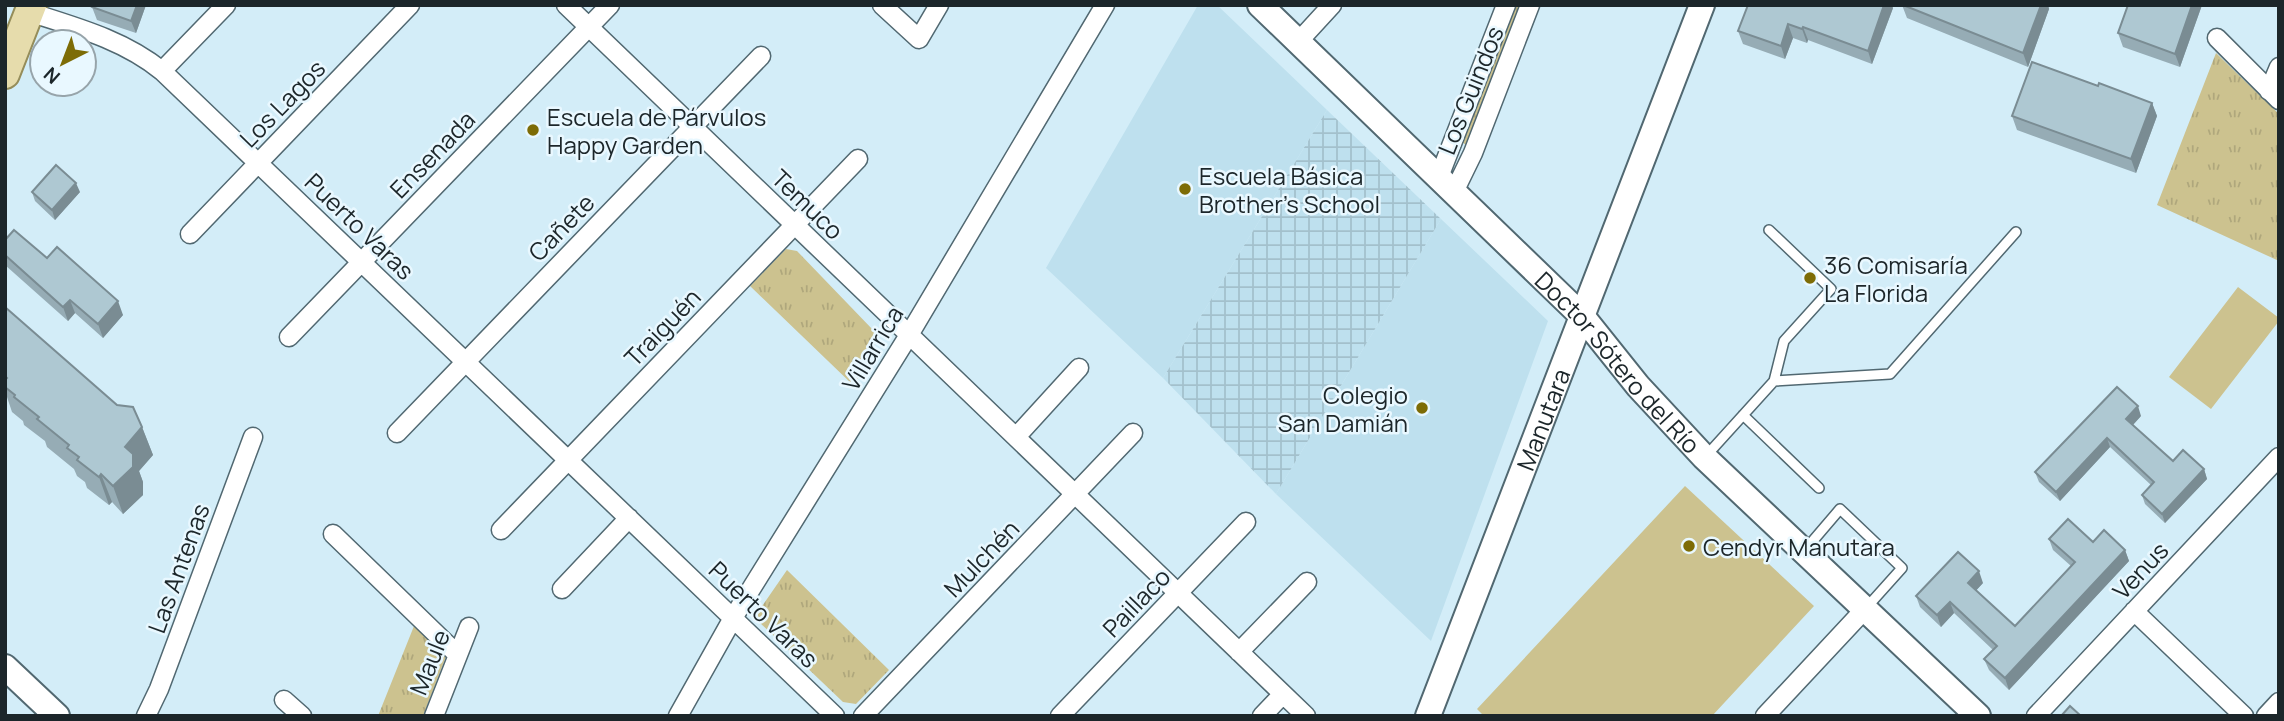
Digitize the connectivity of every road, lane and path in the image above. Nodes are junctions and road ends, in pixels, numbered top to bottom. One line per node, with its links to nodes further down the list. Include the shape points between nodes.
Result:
1 (226, 5): 19 (street)
2 (410, 5): 24 (street, Los Lagos)
3 (566, 5): 14 (street, Temuco)
4 (610, 5): 14 (street, Ensenada)
5 (882, 5): 6 (street, via 919,39)
6 (939, 5)
7 (1105, 5): 32 (street, Villarrica)
8 (1260, 5): 16 (main road, Doctor Sótero del Río)
9 (1332, 5): 16 (street)
10 (1506, 5): 25 (street, Los Guindos, via 1457,136)
11 (1530, 5): 25 (street, Los Guindos, via 1473,153)
12 (1702, 5): 31 (main road, Manutara)
13 (31, 8): 19 (street, Puerto Varas, via 122,45); 20 (main road)
14 (589, 27): 22 (street, Temuco); 30 (street, Ensenada)
15 (2217, 38): 21 (street)
16 (1298, 42): 25 (main road, Doctor Sótero del Río)
17 (761, 56): 22 (street, Cañete)
18 (2279, 67): 21 (street)
19 (162, 71): 24 (street, Puerto Varas)
20 (5, 74)
21 (2274, 95)
22 (692, 127): 26 (street, Temuco); 34 (street, Cañete)
23 (858, 159): 26 (street, Traiguén)
24 (259, 163): 29 (street, Los Lagos); 30 (street, Puerto Varas)
25 (1447, 185): 31 (main road, Doctor Sótero del Río)
26 (794, 225): 32 (street, Temuco); 44 (street, Traiguén)
27 (1769, 230): 36 (lane, via 1831,289 1784,341)
28 (2015, 232): 36 (lane, via 1889,374)
29 (190, 234)
30 (362, 262): 33 (street, Ensenada); 34 (street, Puerto Varas)
31 (1582, 316): 42 (main road, Doctor Sótero del Río); 75 (main road, Manutara)
32 (909, 335): 41 (street, Temuco); 57 (street, Villarrica)
33 (289, 337)
34 (466, 361): 38 (street, Cañete); 44 (street, Puerto Varas)
35 (1079, 368): 41 (street)
36 (1774, 381): 37 (lane)
37 (1743, 415): 42 (lane); 45 (lane)
38 (397, 433)
39 (1133, 433): 46 (street, Mulchén)
40 (253, 437): 66 (street, Las Antenas)
41 (1016, 437): 46 (street, Temuco)
42 (1704, 457): 51 (main road, Doctor Sótero del Río)
43 (2279, 457): 56 (street, Venus)
44 (568, 460): 47 (street, Puerto Varas); 49 (street, Traiguén)
45 (1819, 488)
46 (1075, 494): 54 (street, Temuco); 71 (street, Mulchén)
47 (629, 518): 53 (street); 57 (street, Puerto Varas)
48 (1247, 523): 54 (street, Paillaco)
49 (501, 530)
50 (334, 534): 60 (street)
51 (1804, 551): 55 (main road, Doctor Sótero del Río); 55 (lane, via 1840,509 1902,568)
52 (1307, 582): 59 (street)
53 (562, 589)
54 (1179, 593): 59 (street, Temuco); 72 (street, Paillaco)
55 (1865, 609): 76 (street); 77 (main road, Doctor Sótero del Río)
56 (2134, 611): 78 (street, Venus); 79 (street)
57 (733, 618): 69 (street, Villarrica); 70 (street, Puerto Varas)
58 (469, 627): 60 (street, Maule)
59 (1239, 652): 62 (street, Temuco)
60 (458, 655): 68 (street, Maule)
61 (5, 667): 65 (main road)
62 (1283, 694): 73 (street); 74 (street, Temuco)
63 (284, 700): 67 (street)
64 (2279, 702): 80 (street)
65 (57, 716)
66 (146, 716)
67 (302, 716)
68 (434, 716)
69 (678, 716)
70 (835, 716)
71 (863, 716)
72 (1060, 716)
73 (1262, 716)
74 (1306, 716)
75 (1428, 716)
76 (1765, 716)
77 (1978, 716)
78 (2036, 716)
79 (2244, 716)
80 (2266, 716)

